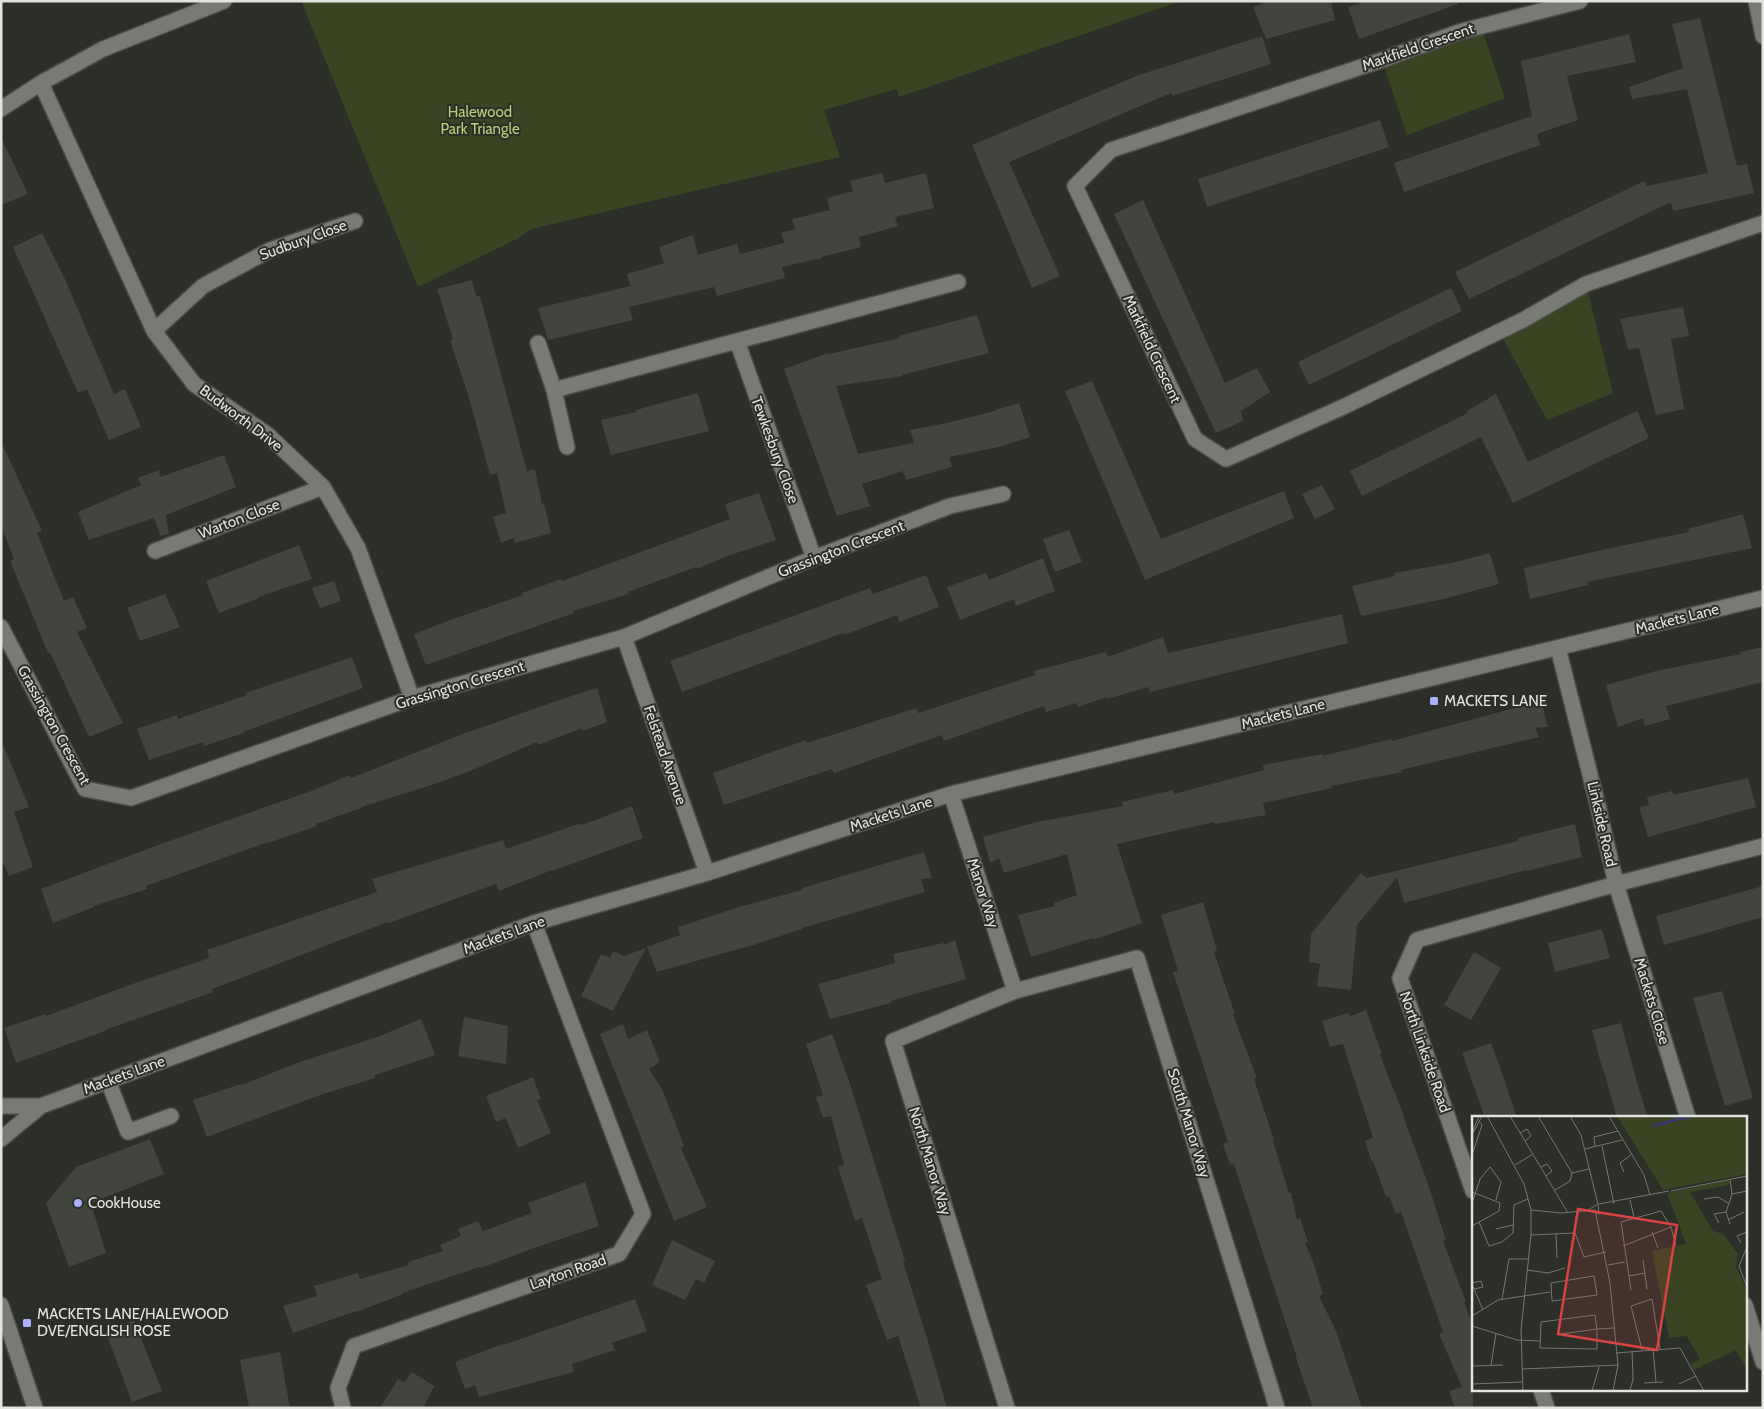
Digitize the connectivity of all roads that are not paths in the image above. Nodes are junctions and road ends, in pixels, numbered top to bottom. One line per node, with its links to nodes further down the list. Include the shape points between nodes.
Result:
1 (224, 1): 5 (street, via 103,49)
2 (1580, 1): 8 (street, Markfield Crescent, via 1459,32 1111,150 1075,186 1195,439 1226,459 1523,320 1586,284)
3 (1756, 1): 4 (street)
4 (1763, 36)
5 (41, 83): 6 (street); 10 (street, Budworth Drive)
6 (1, 109)
7 (355, 221): 10 (street, Sudbury Close, via 270,250 203,286)
8 (1763, 223)
9 (958, 282): 11 (street)
10 (154, 331): 15 (street, Budworth Drive, via 194,384 268,435)
11 (737, 341): 13 (street); 18 (street, Tewkesbury Close)
12 (538, 343): 13 (street)
13 (554, 390): 14 (street)
14 (567, 447)
15 (323, 487): 17 (street, Warton Close); 23 (street, Budworth Drive, via 358,548)
16 (1003, 494): 18 (street, Grassington Crescent, via 950,506)
17 (155, 551)
18 (814, 558): 21 (street, Grassington Crescent)
19 (1763, 598): 22 (street, Mackets Lane)
20 (1, 628): 23 (street, Grassington Crescent, via 86,789 131,798)
21 (624, 637): 23 (street, Grassington Crescent); 26 (street, Felstead Avenue)
22 (1558, 648): 24 (street, Mackets Lane); 27 (street, Linkside Road)
23 (412, 698)
24 (951, 794): 26 (street, Mackets Lane); 29 (street, Manor Way)
25 (1763, 846): 27 (street, Linkside Road)
26 (707, 873): 28 (street, Mackets Lane)
27 (1616, 884): 34 (street, Mackets Close); 36 (street, North Linkside Road, via 1417,940 1400,978)
28 (534, 923): 30 (street, Mackets Lane); 42 (street, Layton Road, via 643,1214 619,1254 354,1346 338,1388)
29 (1015, 991): 43 (street, North Manor Way, via 893,1041); 44 (street, South Manor Way, via 1137,958)
30 (108, 1081): 32 (street, Mackets Lane); 33 (street, via 128,1132)
31 (1, 1106): 32 (street, Mackets Lane)
32 (41, 1106): 35 (street, Mackets Lane)
33 (171, 1116)
34 (1687, 1116)
35 (1, 1139)
36 (1472, 1188)
37 (1, 1305): 41 (street)
38 (1746, 1308): 39 (street)
39 (1763, 1362)
40 (1542, 1392): 45 (street)
41 (35, 1408)
42 (343, 1408)
43 (1007, 1408)
44 (1277, 1408)
45 (1547, 1408)

